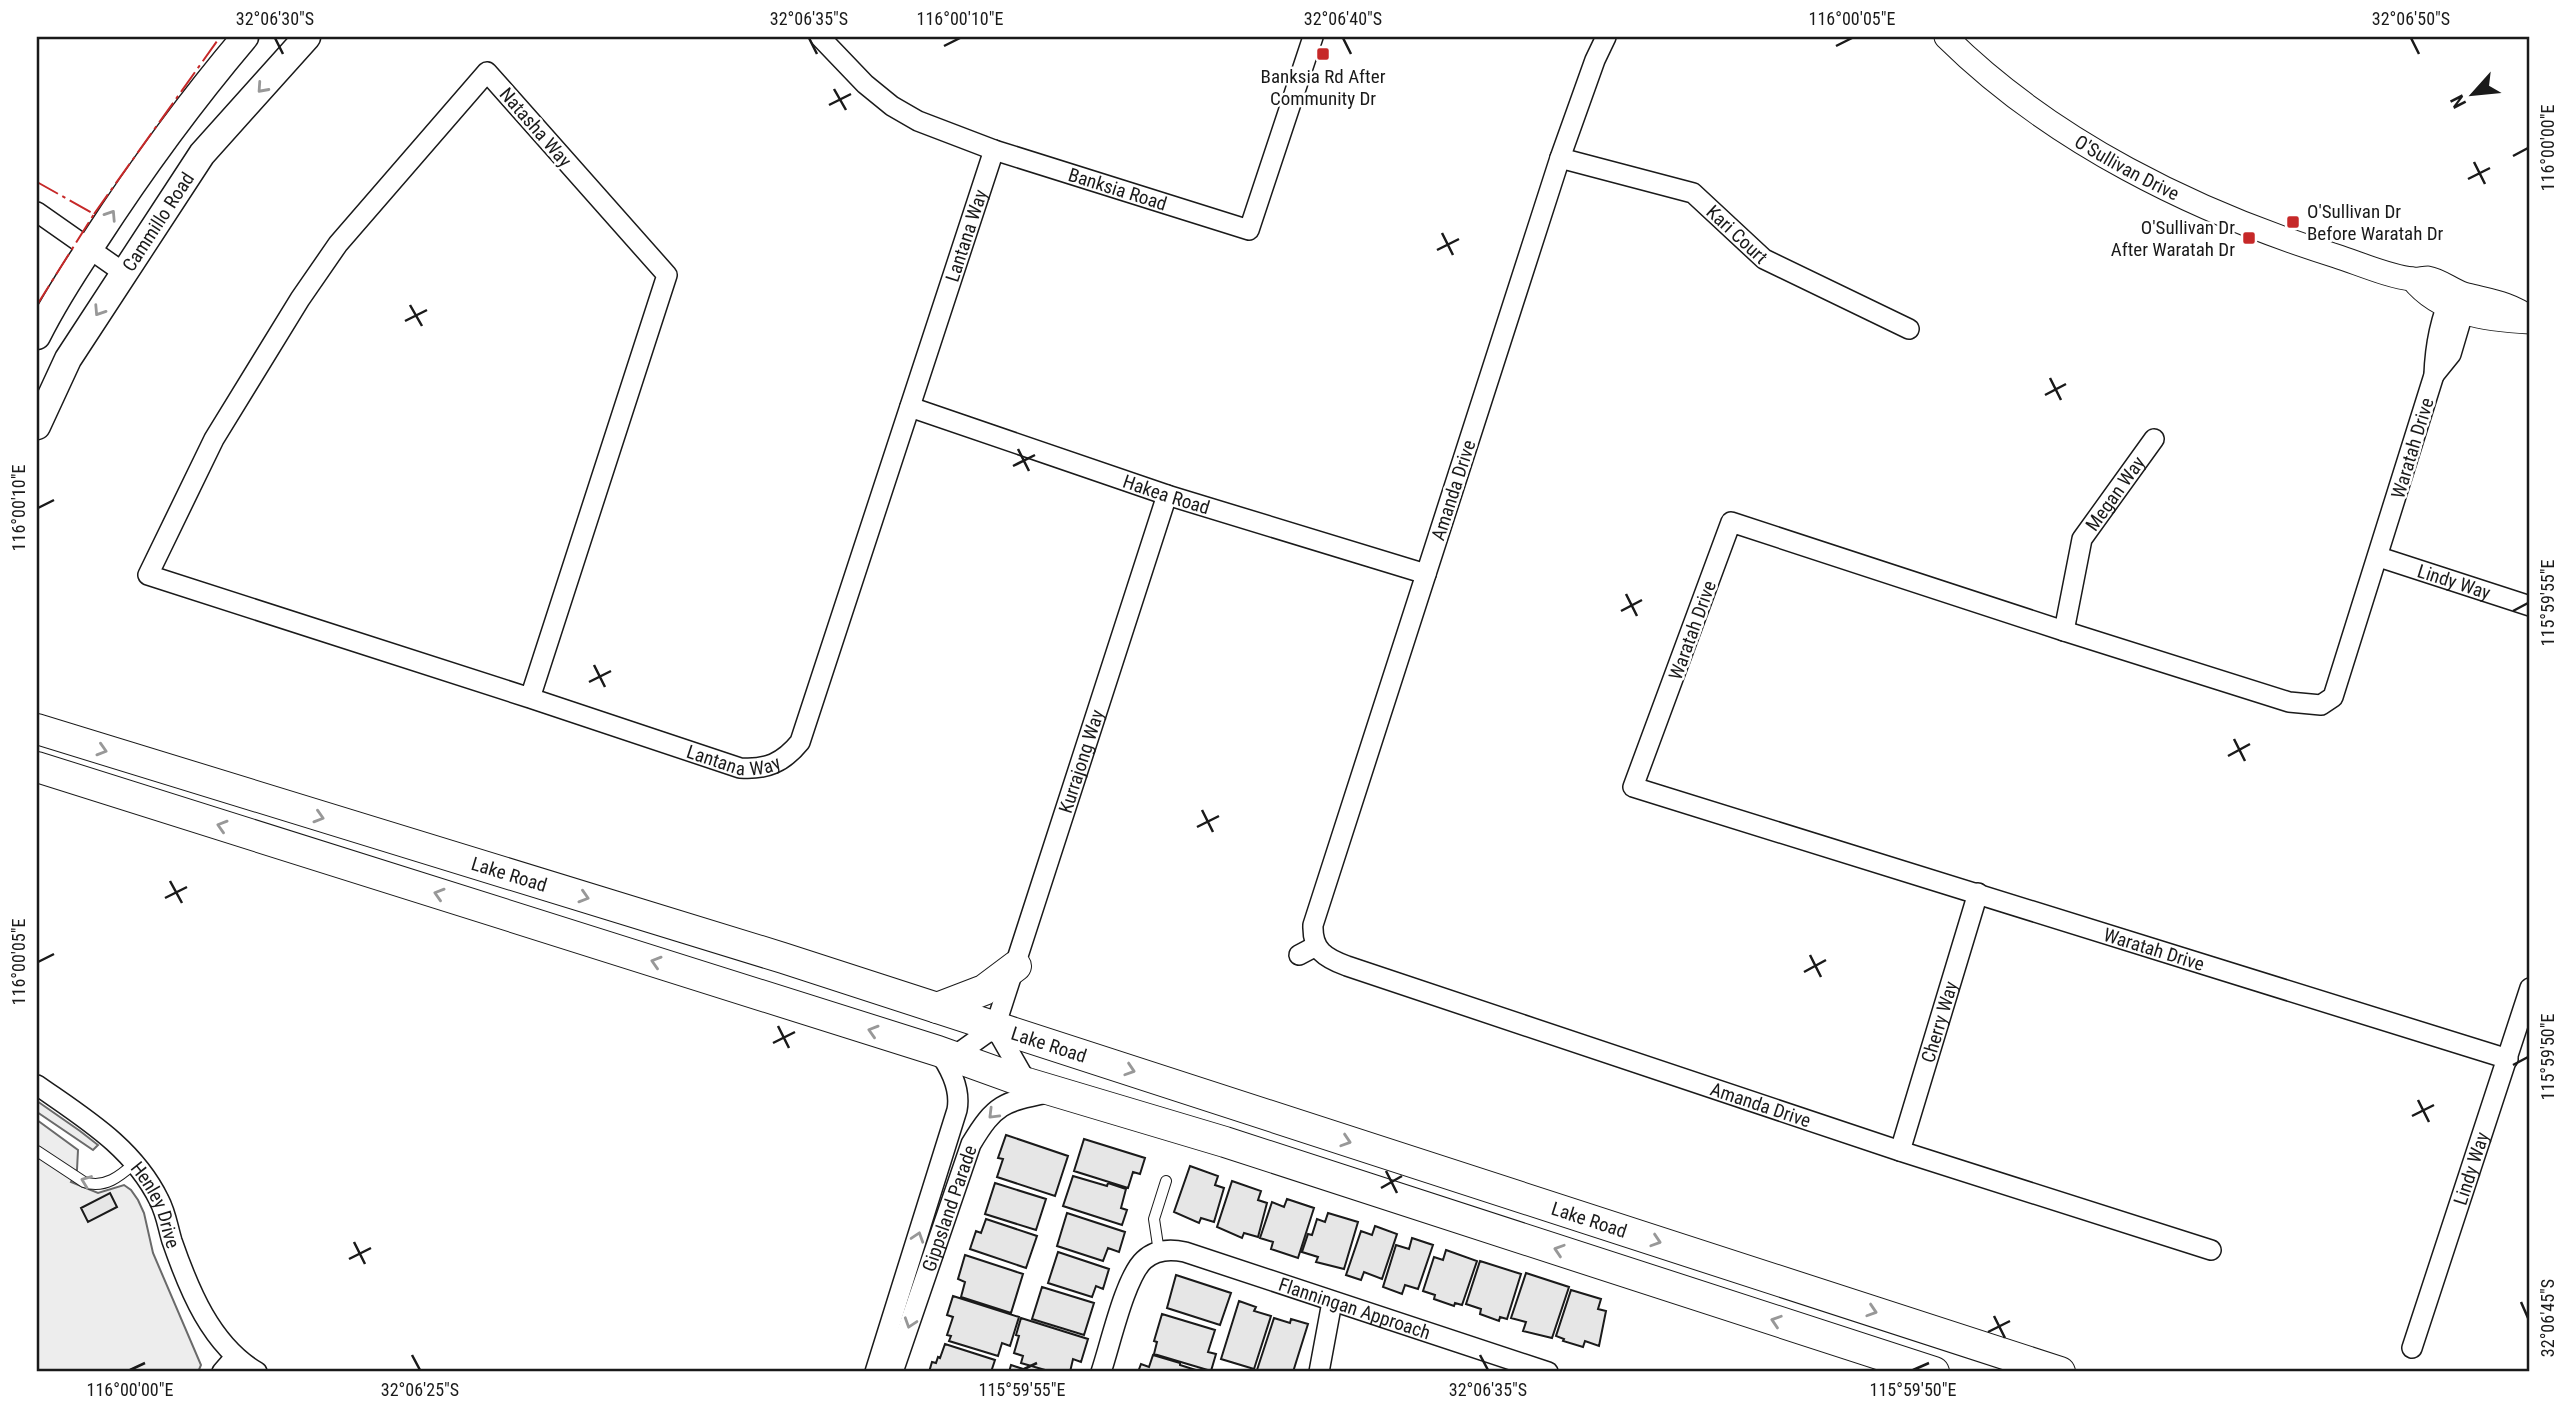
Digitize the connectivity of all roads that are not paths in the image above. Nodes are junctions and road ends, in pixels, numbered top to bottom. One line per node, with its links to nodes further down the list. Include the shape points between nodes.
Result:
1 (245, 37): 10 (main road, one-way to 1, via 204,85)
2 (307, 37): 11 (main road, Cammillo Road, one-way to 11, via 202,154)
3 (1313, 37): 7 (street, Banksia Road, via 1249,230)
4 (1606, 37): 8 (street, Amanda Drive)
5 (1946, 37): 12 (street, O'Sullivan Drive, via 2010,94 2123,167 2189,199 2332,255 2412,279 2429,278)
6 (832, 41): 7 (street, Banksia Road, via 865,84 892,106)
7 (993, 150): 16 (street, Lantana Way)
8 (1560, 158): 14 (street, Kari Court, via 1693,193 1764,259); 21 (street, Amanda Drive)
9 (37, 212): 10 (street)
10 (89, 248): 11 (street); 15 (main road)
11 (124, 273): 17 (main road, Cammillo Road, one-way to 17, via 68,359)
12 (2458, 301): 13 (street, O'Sullivan Drive, via 2502,302); 20 (street, Waratah Drive, via 2451,354 2434,375)
13 (2530, 320)
14 (1909, 329)
15 (37, 336)
16 (910, 407): 19 (street, Hakea Road); 25 (street, Lantana Way, via 800,742 790,755 759,769 740,768)
17 (37, 426)
18 (2154, 439): 24 (street, Megan Way, via 2082,539)
19 (1167, 495): 21 (street, Hakea Road); 29 (street, Kurrajong Way)
20 (2379, 557): 23 (street, Lindy Way); 24 (street, Waratah Drive, via 2333,696 2321,705 2288,702)
21 (1426, 573): 39 (street, Amanda Drive, via 1308,950)
22 (148, 575): 25 (street, Lantana Way); 25 (street, Natasha Way, via 214,439 300,299 338,244 487,72 667,275)
23 (2530, 606)
24 (2064, 631): 28 (street, Waratah Drive, via 1731,522 1633,787)
25 (530, 698)
26 (37, 729): 31 (main road, Lake Road, one-way to 31)
27 (37, 767): 33 (main road, Lake Road, one-way to 27)
28 (1978, 893): 34 (street, Waratah Drive); 39 (street, Cherry Way)
29 (1016, 966): 31 (main road, via 984,990); 32 (street, Kurrajong Way)
30 (2530, 988): 34 (street, Lindy Way)
31 (937, 1008): 32 (main road, Lake Road)
32 (995, 1027): 33 (street); 35 (street); 56 (main road, Lake Road, one-way to 56)
33 (946, 1054): 35 (main road, Lake Road); 50 (street, Gippsland Parade, one-way to 33, via 959,1102)
34 (2508, 1059): 45 (street, Lindy Way)
35 (1027, 1083): 37 (main road, Lake Road)
36 (37, 1085): 40 (street, Henley Drive, via 110,1137)
37 (1056, 1091): 51 (street, Gippsland Parade, one-way to 51, via 1003,1104 971,1144); 55 (main road, Lake Road, one-way to 37)
38 (37, 1151): 40 (lane, one-way to 38, via 108,1182 92,1185)
39 (1900, 1151): 42 (street, Amanda Drive)
40 (136, 1163): 46 (street, Henley Drive, via 160,1201 186,1280 210,1325)
41 (1166, 1181): 43 (lane, via 1153,1219)
42 (2211, 1250)
43 (1159, 1252): 44 (street, Flanningan Approach, via 1185,1252); 52 (street, via 1144,1260 1131,1280)
44 (1332, 1301): 47 (street, Flanningan Approach); 53 (street)
45 (2412, 1348)
46 (235, 1357): 48 (street); 49 (street, Henley Drive)
47 (1526, 1369): 54 (street, Flanningan Approach)
48 (222, 1372)
49 (257, 1372)
50 (875, 1372)
51 (893, 1372)
52 (1101, 1372)
53 (1319, 1372)
54 (1548, 1372)
55 (1934, 1372)
56 (2060, 1372)

